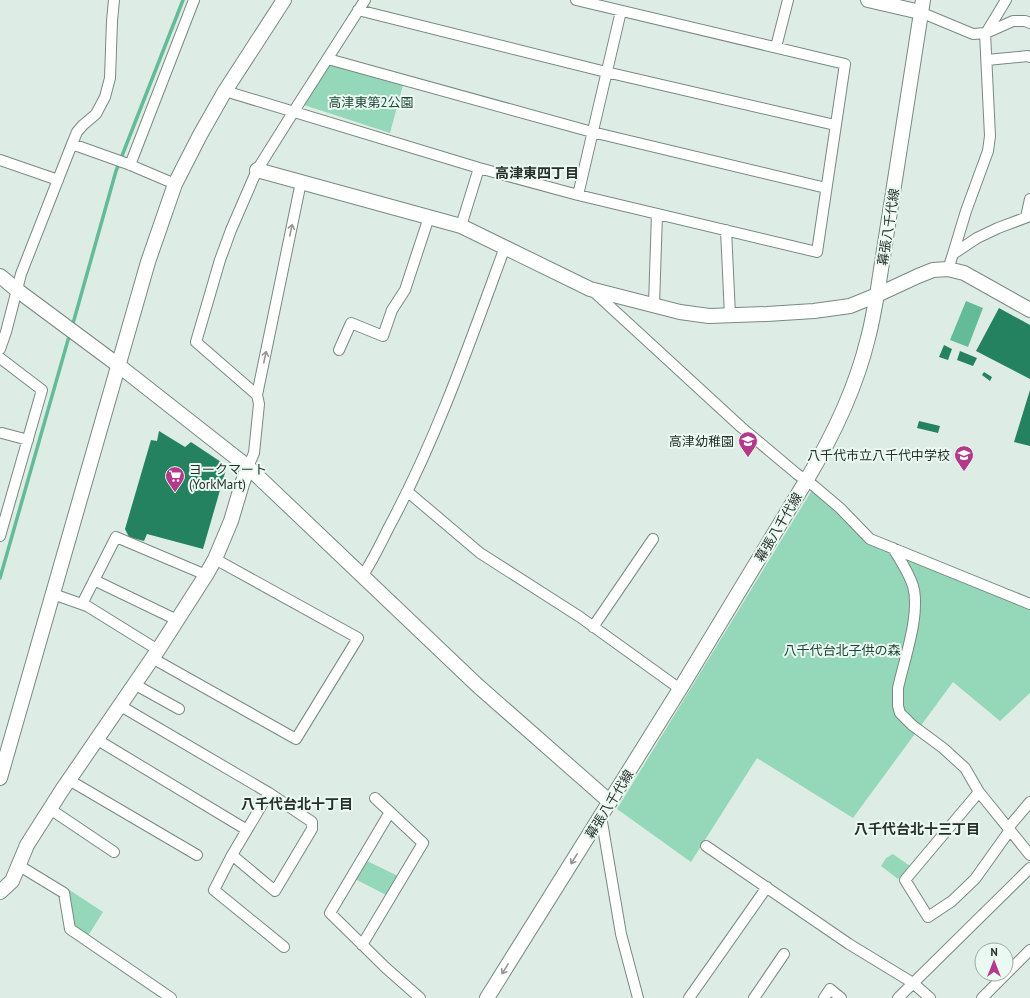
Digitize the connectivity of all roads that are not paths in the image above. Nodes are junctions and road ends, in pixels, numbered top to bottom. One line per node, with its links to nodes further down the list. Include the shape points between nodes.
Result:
1 (114, 0): 23 (street, via 110,78 105,97 96,114 77,132)
2 (194, 0): 25 (street)
3 (284, 0): 19 (street)
4 (365, 0): 10 (street)
5 (576, 0): 11 (street)
6 (788, 0): 14 (street)
7 (868, 0): 9 (street)
8 (1006, 0): 13 (street)
9 (921, 6): 13 (street, via 973,34); 45 (street, 幕張八千代線)
10 (358, 10): 15 (street); 18 (street)
11 (621, 11): 14 (street); 18 (street)
12 (1030, 23): 13 (street, via 1013,21)
13 (986, 33): 17 (street)
14 (776, 47): 21 (street, via 845,64)
15 (328, 58): 20 (street); 22 (street)
16 (1030, 58): 17 (street, via 1028,56)
17 (987, 60): 40 (street, via 990,136 988,151)
18 (606, 72): 21 (street); 22 (street)
19 (225, 91): 20 (street); 30 (street)
20 (294, 111): 26 (street); 27 (street)
21 (836, 125): 31 (street)
22 (592, 132): 31 (street); 32 (street)
23 (72, 144): 25 (street); 28 (street)
24 (0, 160): 28 (street)
25 (128, 164): 30 (street)
26 (479, 168): 32 (street); 37 (street)
27 (257, 170): 29 (street); 53 (street, via 220,260 196,342)
28 (58, 180): 44 (street)
29 (301, 182): 35 (street); 53 (street, one-way to 29)
30 (175, 184): 52 (street, via 148,262)
31 (826, 188): 38 (street, via 817,252)
32 (578, 195): 34 (street)
33 (1030, 198): 36 (street)
34 (657, 214): 38 (street); 46 (street)
35 (429, 217): 37 (street); 50 (street, via 405,290 392,310 383,336 351,323)
36 (1028, 217): 40 (street, via 977,238)
37 (461, 226): 39 (street)
38 (726, 230): 48 (street)
39 (505, 248): 43 (street); 58 (street, via 449,396)
40 (953, 254): 41 (street)
41 (948, 269): 45 (street, via 933,270); 47 (street, via 964,273)
42 (0, 276): 44 (street)
43 (590, 288): 46 (street); 57 (street, via 741,427)
44 (17, 290): 49 (street); 52 (street)
45 (877, 295): 48 (street, via 850,306 814,311); 57 (street, 幕張八千代線, via 868,338 842,414)
46 (654, 305): 48 (street, via 709,316)
47 (1030, 310)
48 (730, 315)
49 (0, 349)
50 (339, 350)
51 (0, 358): 55 (street, via 42,390)
52 (118, 365): 56 (street); 66 (street)
53 (257, 395): 56 (street, via 259,404 254,453)
54 (2, 433): 55 (street)
55 (28, 440): 59 (street)
56 (248, 467): 62 (street, via 231,521); 64 (street)
57 (806, 481): 61 (street, via 840,508 870,539); 73 (street, 幕張八千代線)
58 (408, 492): 64 (street); 70 (street, via 480,553)
59 (0, 536)
60 (653, 539): 70 (street)
61 (893, 548): 68 (street); 79 (street, via 910,578 915,595 914,620 898,688 898,710 965,768)
62 (215, 559): 63 (street); 71 (street, via 358,638 296,739)
63 (206, 575): 65 (street, via 116,537); 69 (street)
64 (363, 575): 82 (street, via 477,685)
65 (94, 580): 67 (street); 69 (street)
66 (53, 594): 67 (street); 77 (street)
67 (82, 604): 71 (street)
68 (1030, 604)
69 (177, 620): 71 (street)
70 (593, 627): 73 (street)
71 (155, 654): 72 (street)
72 (134, 684): 74 (street); 75 (street)
73 (680, 689): 82 (street, 幕張八千代線)
74 (119, 705): 76 (street); 80 (street)
75 (179, 709)
76 (96, 739): 78 (street); 88 (street)
77 (0, 778)
78 (68, 780): 84 (street); 91 (street)
79 (980, 792): 87 (street); 87 (street, via 905,880 928,917 952,902 975,879)
80 (269, 794): 88 (street); 92 (street, via 312,822 312,828 275,891)
81 (375, 798): 85 (street)
82 (610, 802): 86 (street, 幕張八千代線)
83 (1030, 802): 87 (street)
84 (50, 809): 90 (street); 94 (street, via 27,845)
85 (390, 812): 98 (street, via 330,913); 98 (street, via 423,843)
86 (601, 816): 107 (street, 幕張八千代線, one-way to 107); 108 (street, via 621,934)
87 (1009, 829): 93 (street)
88 (247, 830): 92 (street)
89 (706, 846): 96 (street)
90 (114, 852)
91 (197, 855)
92 (232, 855): 99 (street, via 214,890)
93 (1030, 855)
94 (18, 865): 97 (street, via 12,881); 105 (street, via 64,893 70,929)
95 (1030, 868): 104 (street)
96 (767, 887): 104 (street, via 849,944); 109 (street)
97 (0, 892)
98 (362, 945): 106 (street)
99 (284, 948)
100 (1030, 950): 102 (street)
101 (784, 954): 110 (street)
102 (1014, 966)
103 (998, 982): 115 (street)
104 (913, 983): 113 (street); 114 (street)
105 (171, 998)
106 (420, 998)
107 (487, 998)
108 (638, 998)
109 (689, 998)
110 (754, 998)
111 (824, 998): 112 (street, via 830,989)
112 (841, 998)
113 (898, 998)
114 (930, 998)
115 (982, 998)

